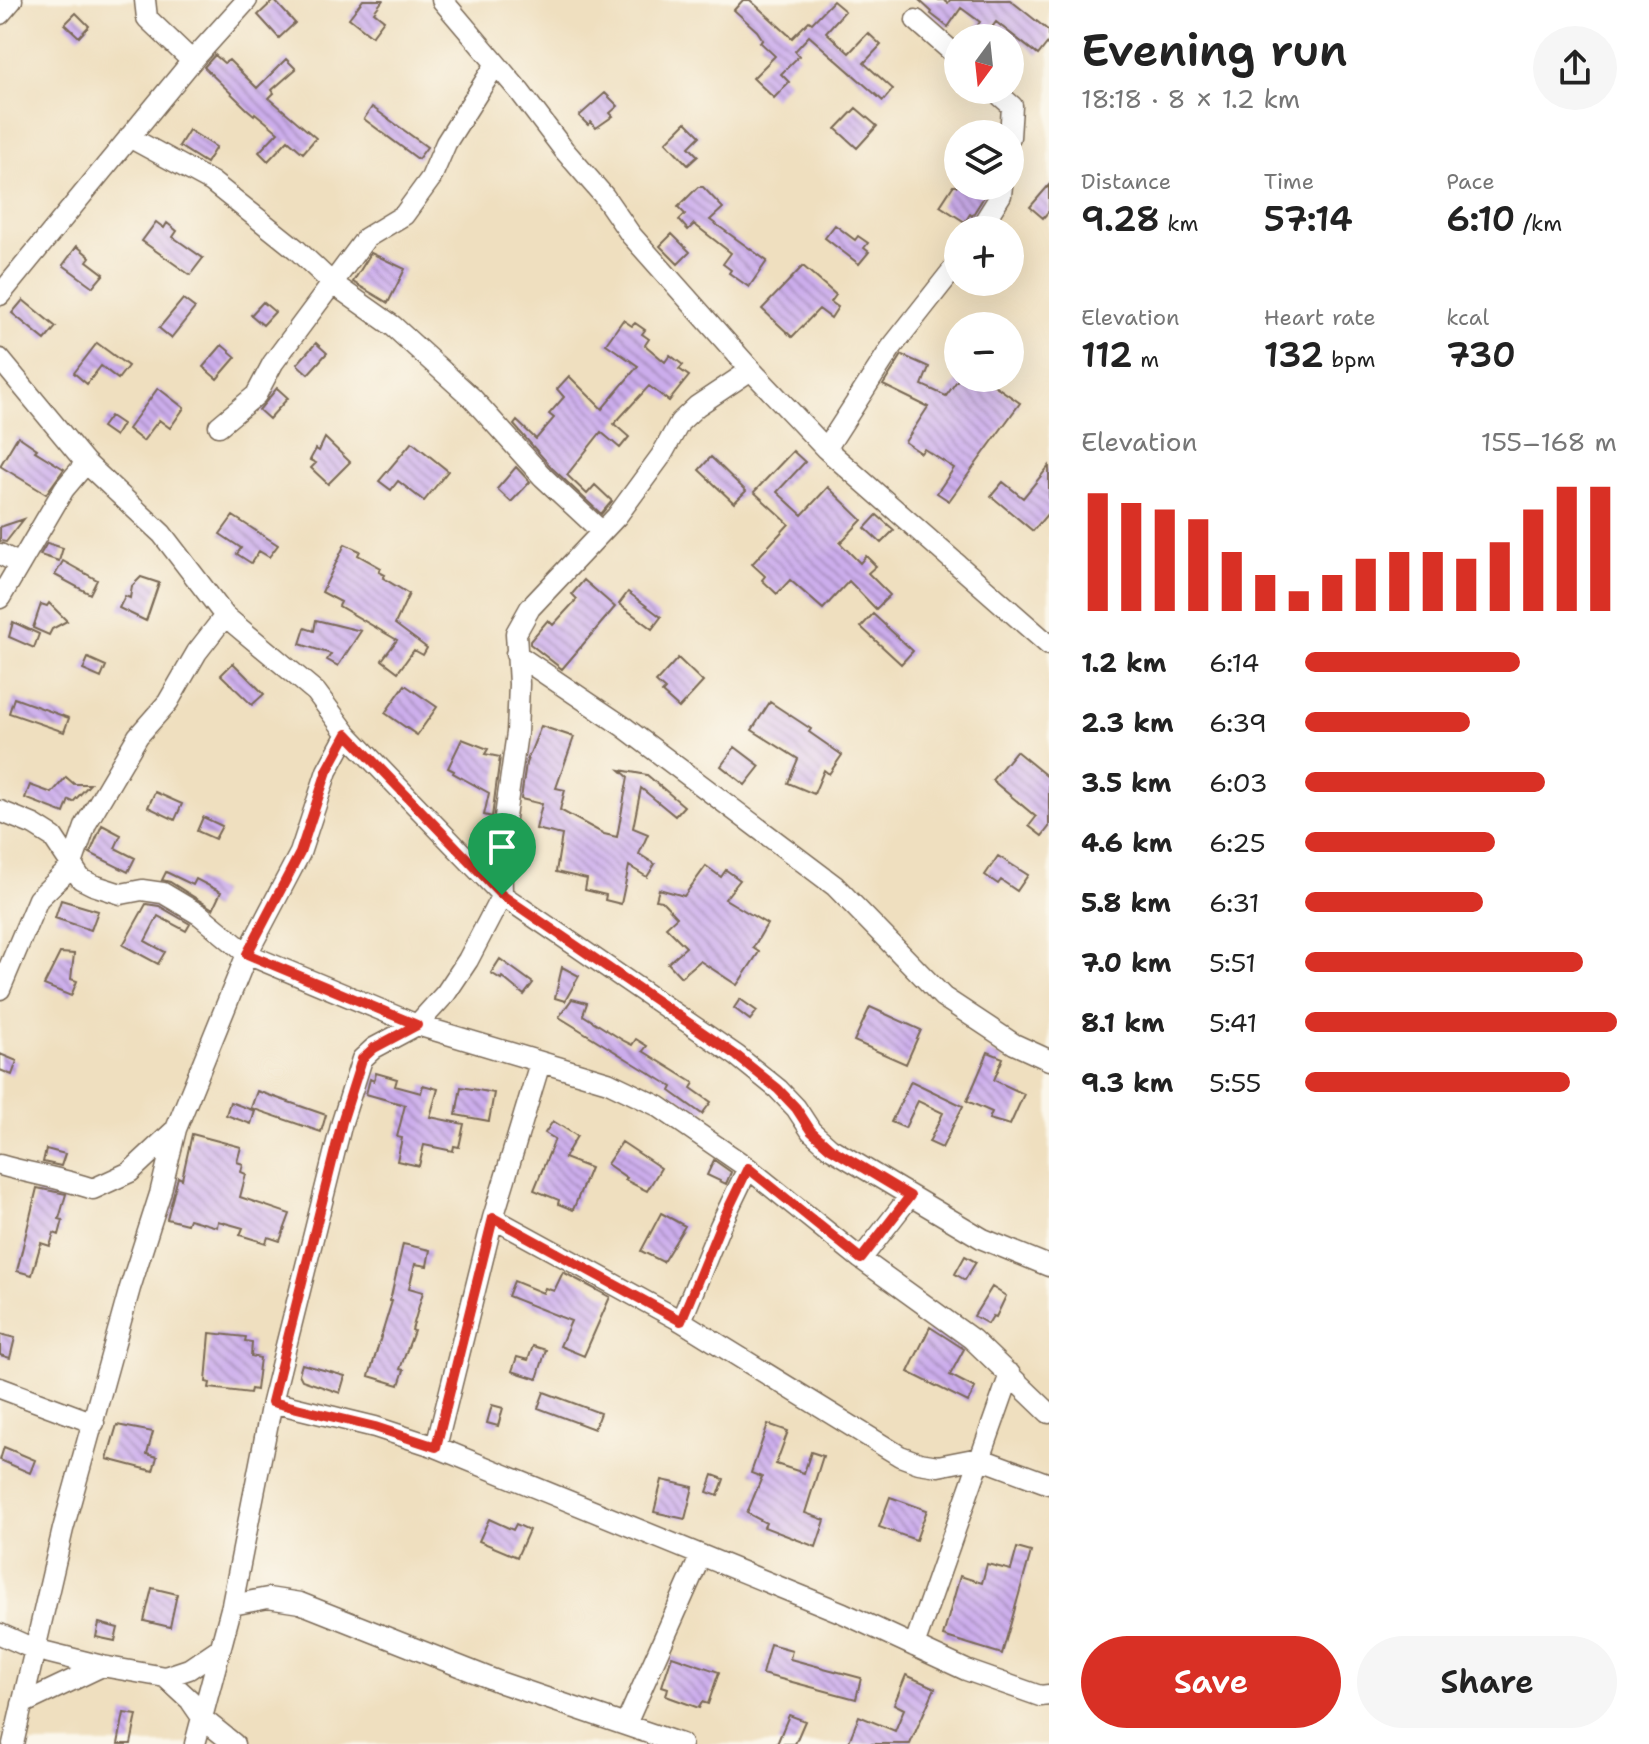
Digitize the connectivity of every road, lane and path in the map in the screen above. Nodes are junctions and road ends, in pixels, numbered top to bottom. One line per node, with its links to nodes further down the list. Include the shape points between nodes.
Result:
1 (12, 0): 5 (street)
2 (145, 0): 8 (street, via 147,18)
3 (247, 0): 8 (street)
4 (442, 0): 9 (street)
5 (0, 14)
6 (916, 20): 7 (street)
7 (944, 45)
8 (192, 61): 10 (street)
9 (496, 64): 12 (street, via 404,215 366,238); 15 (street, via 631,235)
10 (129, 137): 12 (street, via 212,182); 13 (street)
11 (944, 281): 17 (street, via 891,348)
12 (332, 283): 16 (street, via 256,395); 19 (street, via 393,326 461,388)
13 (0, 295)
14 (0, 359): 18 (street)
15 (751, 370): 17 (street); 19 (street, via 680,422 661,456)
16 (219, 426)
17 (826, 449): 24 (street)
18 (86, 463): 21 (street, via 64,489); 23 (street, via 162,534)
19 (602, 532): 25 (street, via 530,608 516,633)
20 (0, 554): 21 (street)
21 (20, 564): 22 (street)
22 (0, 598)
23 (225, 616): 26 (street, via 316,692); 28 (street, via 168,702 138,736 86,824)
24 (1049, 645)
25 (516, 654): 29 (street, via 517,733 501,845); 33 (street, via 624,727 835,886 943,997 1014,1044)
26 (347, 734): 29 (street); 30 (street, via 327,771 300,853)
27 (0, 811): 28 (street, via 53,837)
28 (71, 867): 30 (street, via 81,879 121,894 163,893); 31 (street, via 38,899)
29 (502, 895): 32 (street, via 461,971); 38 (street, via 737,1056 778,1089 830,1148)
30 (247, 954): 32 (street); 35 (street)
31 (0, 989)
32 (417, 1025): 34 (street); 45 (street, via 362,1059)
33 (1049, 1060)
34 (540, 1063): 37 (street, via 636,1095); 39 (street)
35 (176, 1129): 36 (street, via 130,1172 93,1189); 47 (street)
36 (0, 1165)
37 (748, 1168): 40 (street); 42 (street)
38 (910, 1196): 40 (street); 41 (street, via 983,1239)
39 (493, 1218): 42 (street); 48 (street)
40 (861, 1259): 43 (street, via 972,1339)
41 (1049, 1266)
42 (681, 1321): 49 (street, via 900,1456 938,1466)
43 (1010, 1374): 46 (street); 49 (street)
44 (0, 1388): 47 (street)
45 (272, 1402): 48 (street); 52 (street)
46 (1049, 1413)
47 (94, 1423): 56 (street)
48 (436, 1447): 51 (street)
49 (979, 1458): 50 (street); 54 (street)
50 (1049, 1484)
51 (701, 1555): 54 (street); 62 (street)
52 (232, 1605): 55 (street); 62 (street, via 268,1598 300,1603 502,1683)
53 (0, 1634): 56 (street)
54 (914, 1646): 59 (street)
55 (220, 1648): 58 (street, via 189,1669); 61 (street)
56 (34, 1649): 57 (street); 60 (street)
57 (102, 1666): 58 (street); 60 (street)
58 (165, 1677): 61 (street)
59 (1046, 1699)
60 (22, 1704): 63 (street)
61 (203, 1719): 64 (street); 65 (street)
62 (626, 1724): 66 (street)
63 (13, 1744)
64 (195, 1744)
65 (234, 1744)
66 (681, 1744)

